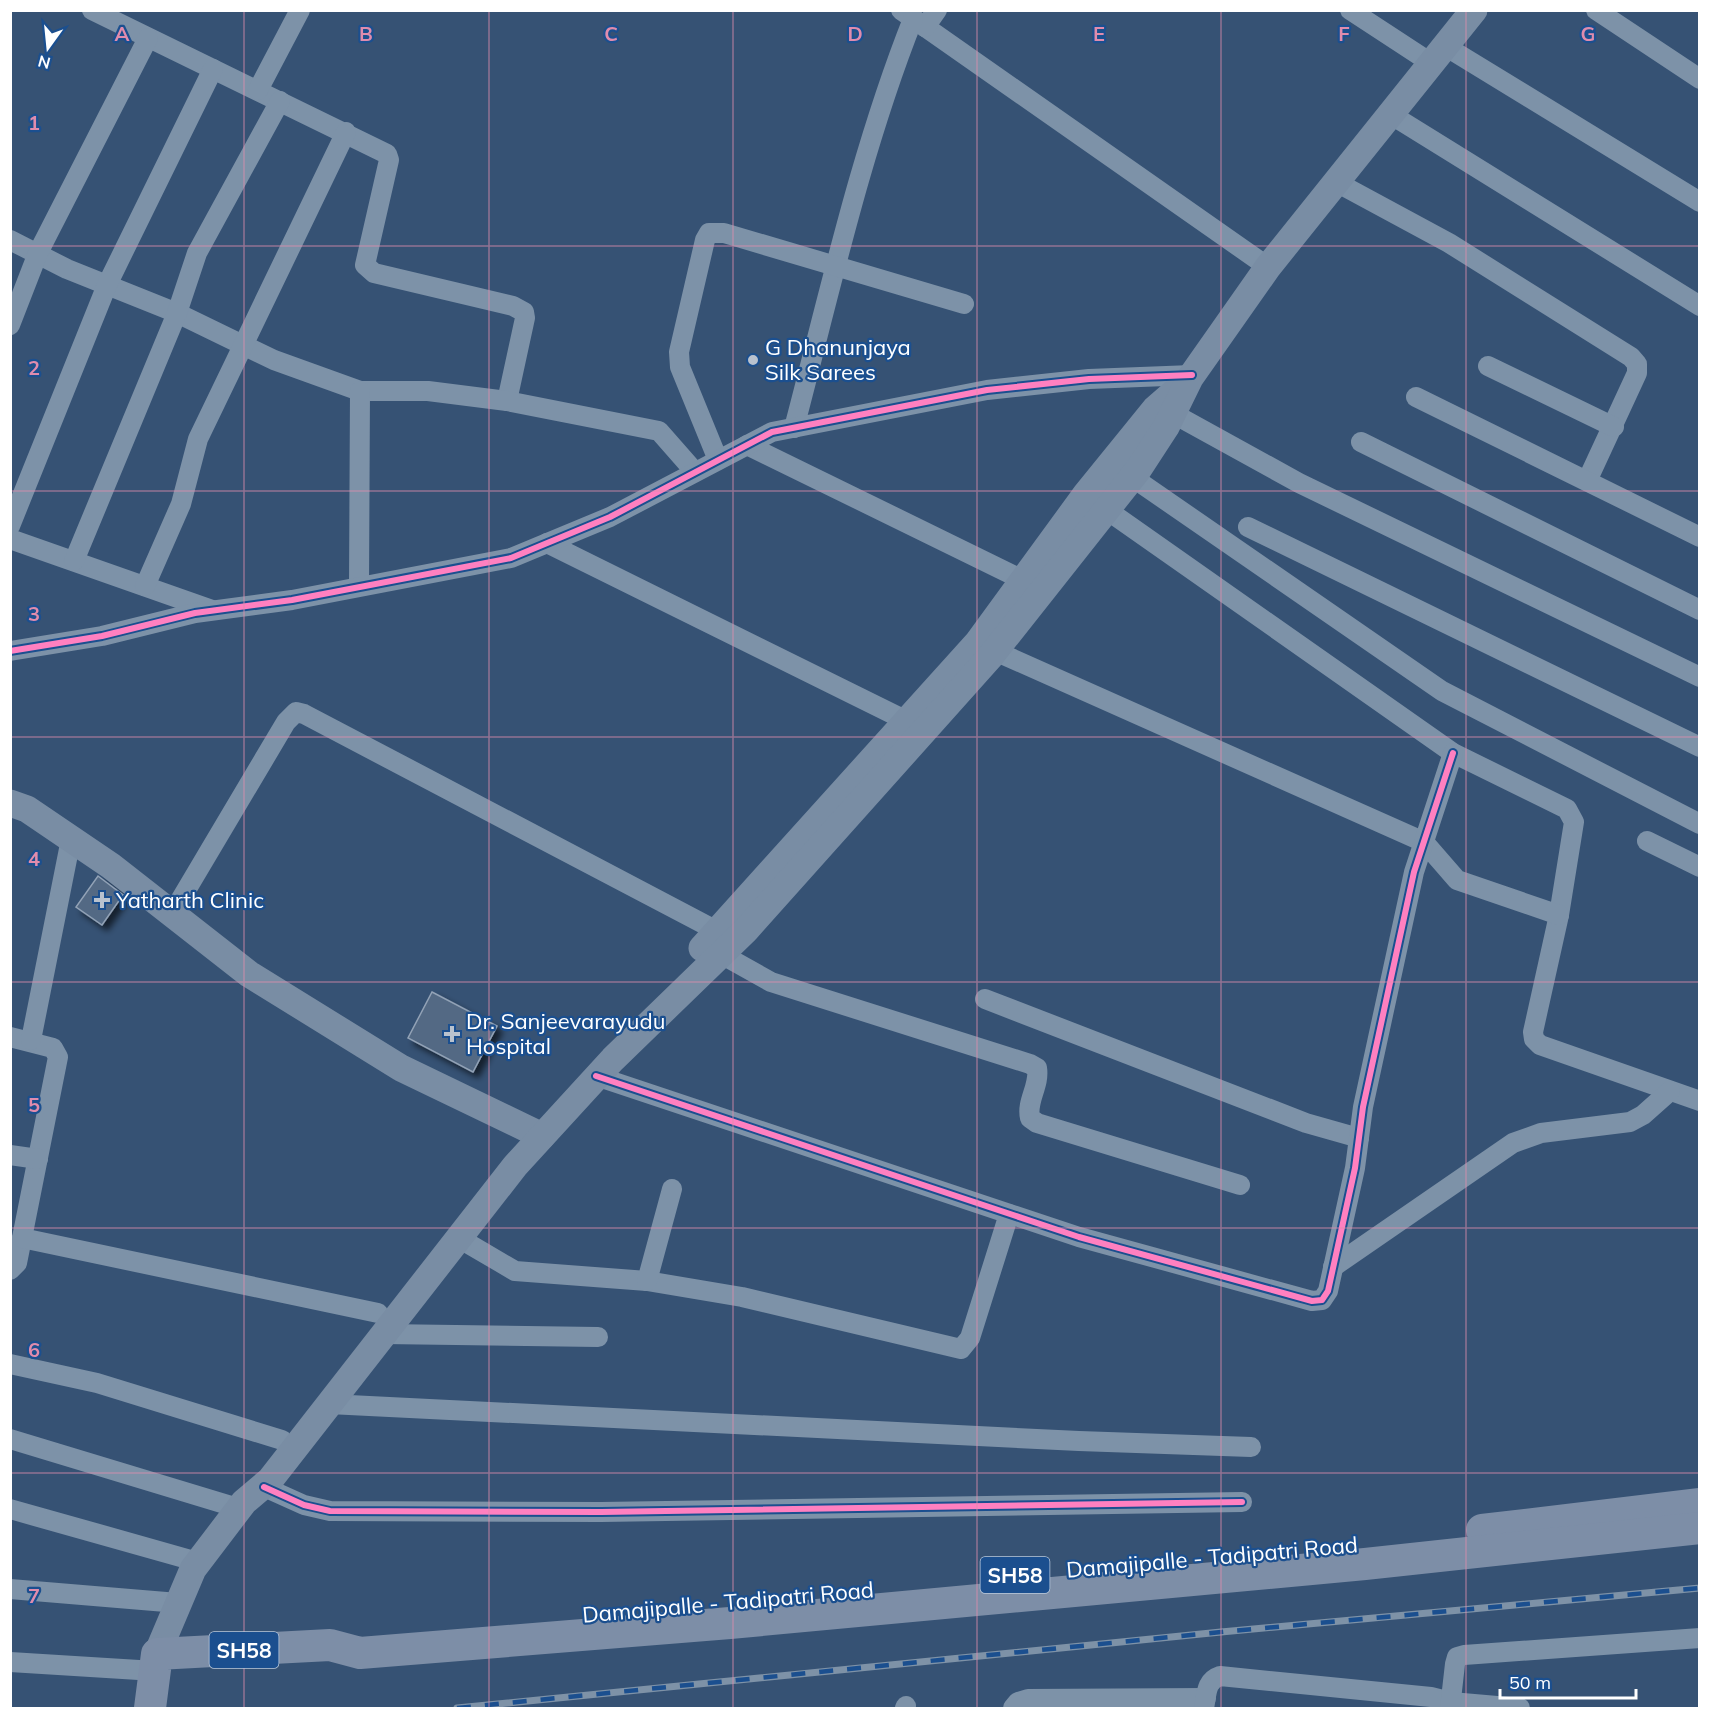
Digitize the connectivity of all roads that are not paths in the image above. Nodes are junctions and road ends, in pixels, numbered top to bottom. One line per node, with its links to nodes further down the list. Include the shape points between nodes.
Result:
1 (92, 10): 8 (street)
2 (300, 10): 12 (street)
3 (937, 10): 7 (street)
4 (1350, 10): 9 (street)
5 (1474, 10): 9 (main road)
6 (1596, 10): 11 (street)
7 (913, 19): 20 (street, via 892,71); 21 (street)
8 (148, 38): 10 (street); 19 (street)
9 (1438, 55): 14 (main road); 17 (street)
10 (213, 69): 12 (street); 22 (street)
11 (1700, 79)
12 (258, 90): 13 (street)
13 (280, 101): 15 (street); 25 (street, via 197,253)
14 (1390, 114): 16 (main road); 24 (street)
15 (346, 132): 27 (street); 32 (street, via 382,150 389,160 365,258 368,270 524,312)
16 (1336, 182): 21 (main road); 34 (street, via 1449,243 1631,357 1637,364 1637,374)
17 (1700, 202)
18 (10, 240): 19 (street)
19 (38, 253): 22 (street); 26 (street)
20 (836, 266): 23 (street); 35 (street); 38 (street, via 724,233 709,233 679,352 680,367)
21 (1268, 267): 29 (main road)
22 (107, 285): 25 (street); 43 (street)
23 (964, 304)
24 (1700, 306)
25 (177, 313): 27 (street); 48 (street)
26 (10, 326)
27 (245, 346): 30 (street); 50 (street, via 198,439 181,504)
28 (1488, 366): 34 (street)
29 (1191, 376): 33 (main road); 35 (street, via 1089,379 987,390); 49 (main road, via 1155,409)
30 (360, 391): 32 (street, via 428,391); 51 (street)
31 (1416, 397): 41 (street)
32 (507, 401): 39 (street, via 659,431)
33 (1172, 413): 40 (main road); 56 (street, via 1299,483)
34 (1614, 427): 41 (street)
35 (794, 428): 37 (street, via 772,432)
36 (1361, 442): 53 (street)
37 (747, 445): 38 (street); 49 (street)
38 (718, 460): 39 (street)
39 (694, 472): 47 (street, via 610,517)
40 (1132, 477): 42 (main road); 61 (street, via 1442,691)
41 (1587, 481): 45 (street)
42 (1107, 510): 55 (main road); 59 (street)
43 (10, 526)
44 (1248, 527): 58 (street)
45 (1700, 537)
46 (10, 539): 48 (street)
47 (547, 543): 51 (street, via 511,558); 57 (street)
48 (74, 561): 50 (street)
49 (1023, 580): 57 (main road)
50 (145, 586): 52 (street)
51 (359, 586): 52 (street)
52 (214, 610): 54 (street, via 102,636)
53 (1700, 610)
54 (10, 651)
55 (995, 651): 57 (main road); 64 (street)
56 (1700, 677)
57 (916, 725): 68 (main road, via 819,834 747,930)
58 (1700, 747)
59 (1453, 753): 64 (street); 67 (street, via 1567,809 1572,815)
60 (10, 803): 62 (main road, via 27,809)
61 (1700, 824)
62 (71, 839): 66 (main road); 71 (street)
63 (1647, 841): 65 (street)
64 (1424, 842): 67 (street, via 1457,880); 76 (street)
65 (1700, 867)
66 (172, 914): 68 (street, via 286,722 296,712); 75 (main road, via 249,974 401,1068)
67 (1558, 915): 73 (street, via 1534,1040)
68 (720, 943): 72 (main road); 75 (main road, via 601,1050); 79 (street, via 771,982 1030,1064 1037,1068 1038,1075 1028,1110 1037,1123)
69 (985, 999): 76 (street, via 1306,1123)
70 (10, 1037): 71 (street)
71 (31, 1040): 78 (street, via 53,1047 58,1057)
72 (596, 1077): 75 (main road); 81 (street)
73 (1670, 1091): 74 (street); 84 (street, via 1630,1122 1541,1133 1513,1143)
74 (1700, 1101)
75 (535, 1133): 82 (main road); 87 (main road)
76 (1359, 1138): 84 (street)
77 (10, 1155): 78 (street)
78 (38, 1160): 83 (street)
79 (1240, 1185)
80 (672, 1189): 86 (street)
81 (1009, 1214): 84 (street, via 1312,1301 1322,1300 1328,1291); 86 (street, via 970,1338 961,1349 742,1297)
82 (457, 1237): 86 (street, via 515,1271); 87 (main road)
83 (22, 1238): 85 (street, via 17,1263); 87 (street)
84 (1333, 1268)
85 (10, 1270)
86 (647, 1281)
87 (380, 1323): 88 (street); 90 (main road); 92 (main road)
88 (598, 1337)
89 (10, 1364): 92 (street, via 97,1383)
90 (329, 1404): 93 (street, via 1079,1442); 94 (main road)
91 (10, 1438): 94 (street)
92 (282, 1440): 94 (main road, via 254,1478)
93 (1251, 1447)
94 (248, 1499): 95 (street, via 330,1511 601,1512); 99 (main road)
95 (1242, 1502)
96 (1700, 1504): 103 (main road, Damajipalle - Tadipatri Road / SH58, via 1395,1541 354,1636)
97 (10, 1509): 99 (street)
98 (1700, 1528): 103 (main road, Damajipalle - Tadipatri Road / SH58, via 1365,1564 719,1624 360,1653)
99 (198, 1562): 101 (main road)
100 (10, 1589): 101 (street)
101 (178, 1603): 105 (main road)
102 (1700, 1638): 107 (street, via 1464,1655 1457,1657 1455,1664)
103 (330, 1645): 105 (main road, Damajipalle - Tadipatri Road / SH58)
104 (10, 1662): 105 (street)
105 (156, 1662): 108 (main road)
106 (1205, 1703): 107 (street, via 1208,1684 1220,1676 1431,1697); 109 (street, via 1028,1699)
107 (1450, 1705): 110 (street)
108 (150, 1708)
109 (1013, 1708)
110 (1520, 1708)

